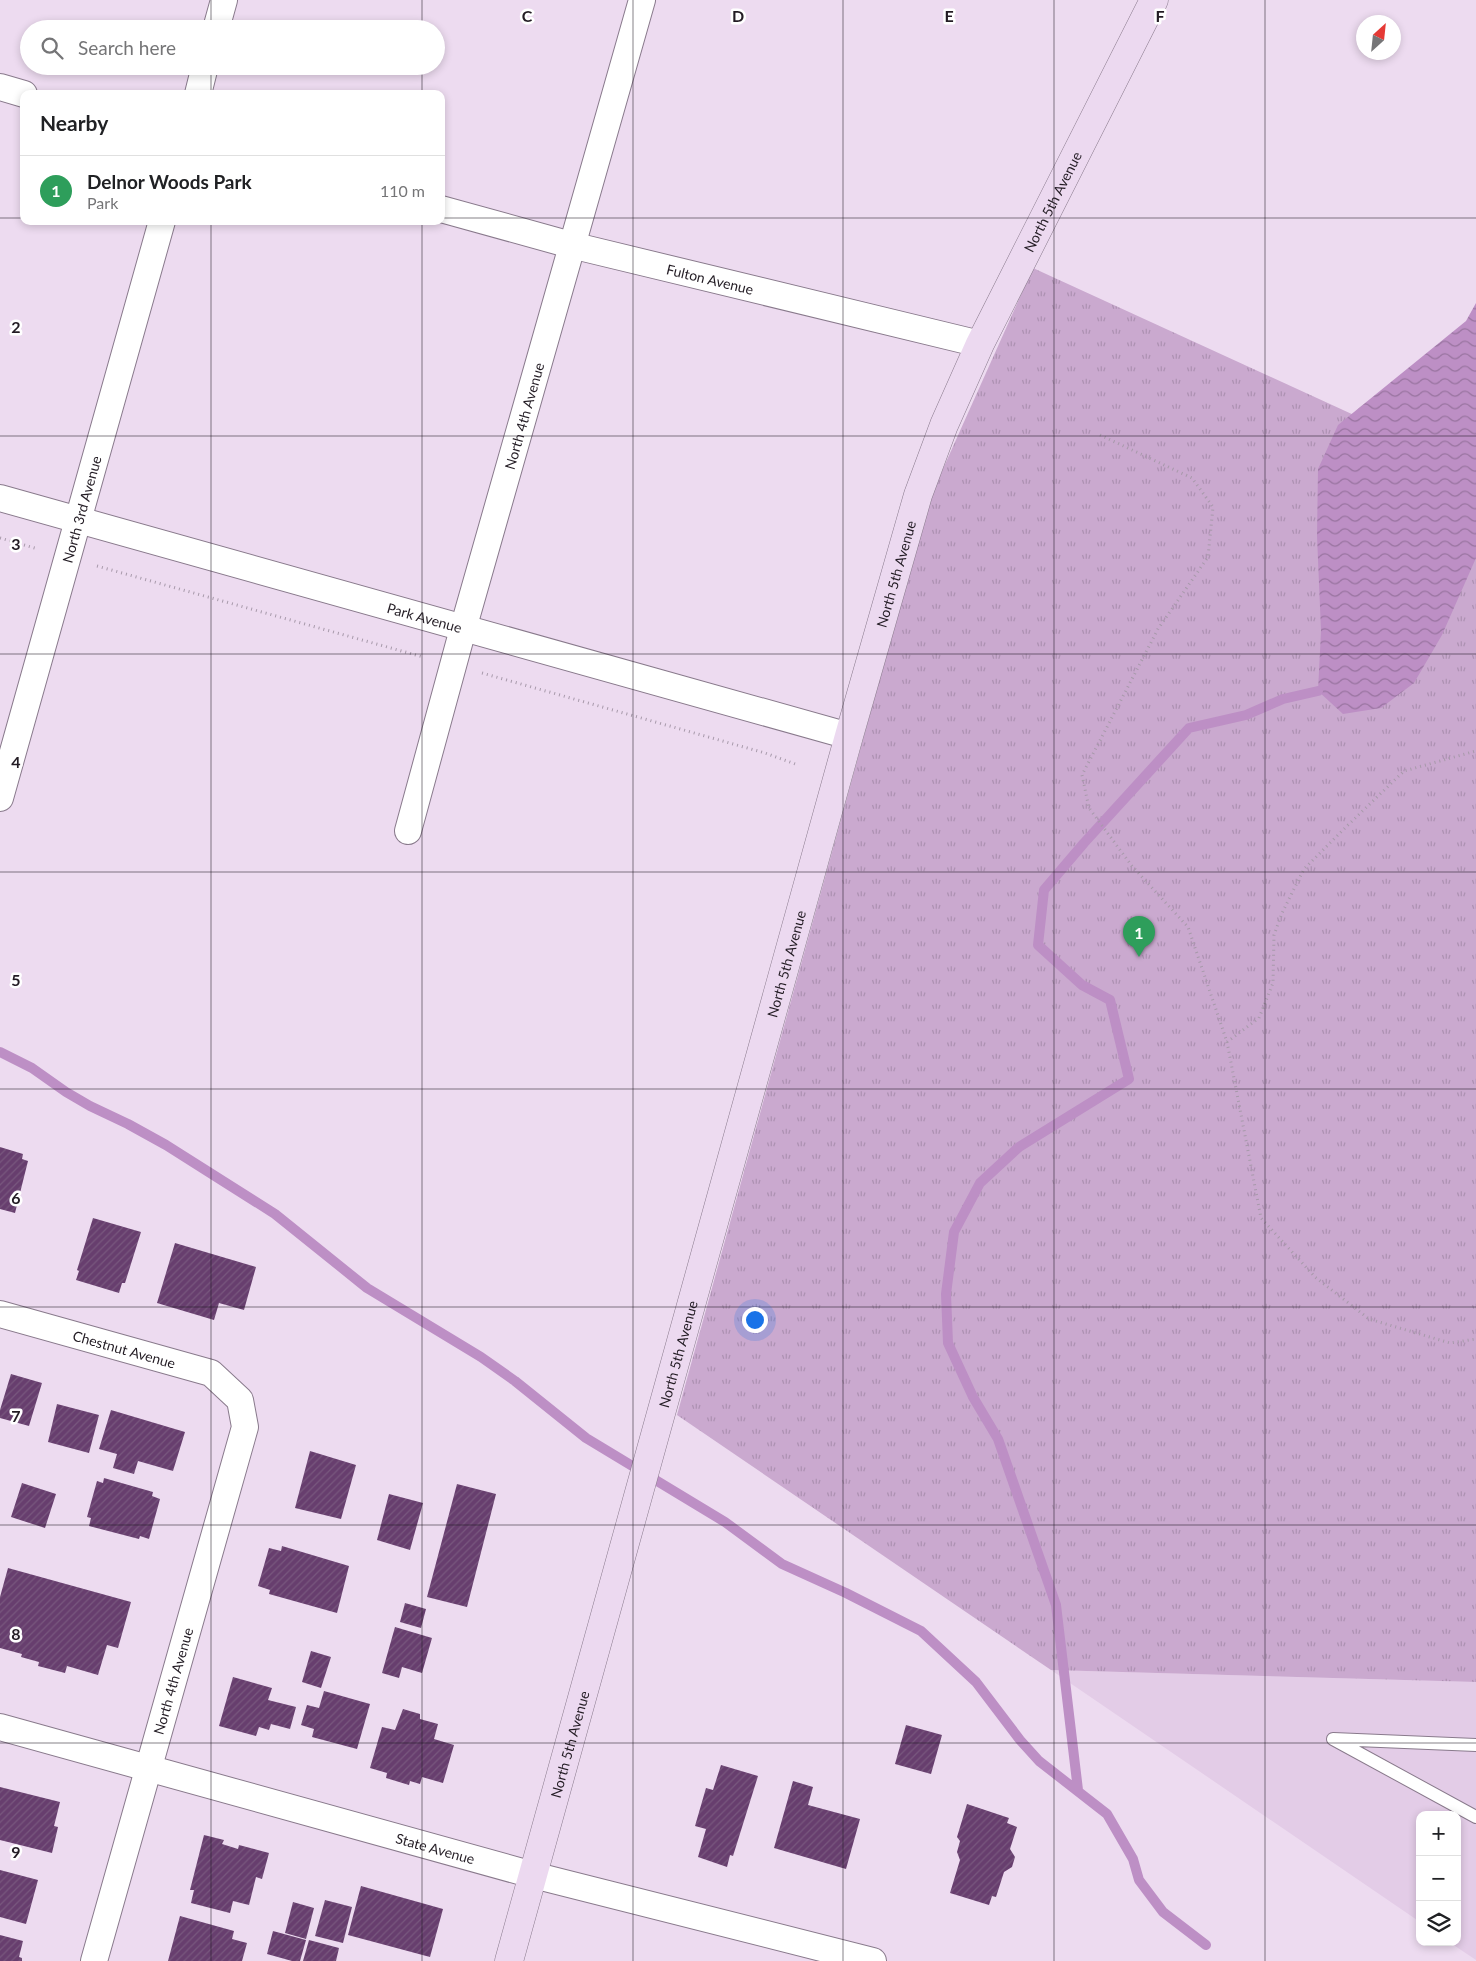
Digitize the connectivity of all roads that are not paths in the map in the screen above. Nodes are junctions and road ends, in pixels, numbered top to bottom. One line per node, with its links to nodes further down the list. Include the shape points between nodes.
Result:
1 (224, 0): 4 (street)
2 (642, 0): 11 (street, North 4th Avenue)
3 (1154, 0): 12 (main road, North 5th Avenue)
4 (218, 20)
5 (203, 75): 7 (street)
6 (0, 87): 8 (street)
7 (199, 90)
8 (20, 93)
9 (445, 210): 11 (street, Fulton Avenue)
10 (161, 225): 14 (street, North 3rd Avenue)
11 (572, 244): 12 (street, Fulton Avenue); 15 (street, North 4th Avenue)
12 (980, 344): 16 (main road, North 5th Avenue, via 944,425 918,495)
13 (0, 498): 14 (street, Park Avenue)
14 (79, 521): 15 (street, Park Avenue); 17 (street, North 3rd Avenue)
15 (463, 629): 16 (street, Park Avenue); 18 (street, North 4th Avenue)
16 (849, 736): 25 (main road, North 5th Avenue)
17 (0, 798)
18 (408, 831)
19 (0, 1314): 20 (street, Chestnut Avenue, via 211,1373)
20 (240, 1400): 23 (street, North 4th Avenue, via 245,1427)
21 (0, 1727): 23 (street, State Avenue)
22 (1476, 1745): 24 (lane, via 1333,1739)
23 (147, 1768): 25 (street, State Avenue); 26 (street, North 4th Avenue)
24 (1476, 1817)
25 (533, 1875): 27 (main road, North 5th Avenue); 28 (street, State Avenue)
26 (94, 1961)
27 (509, 1961)
28 (873, 1961)

